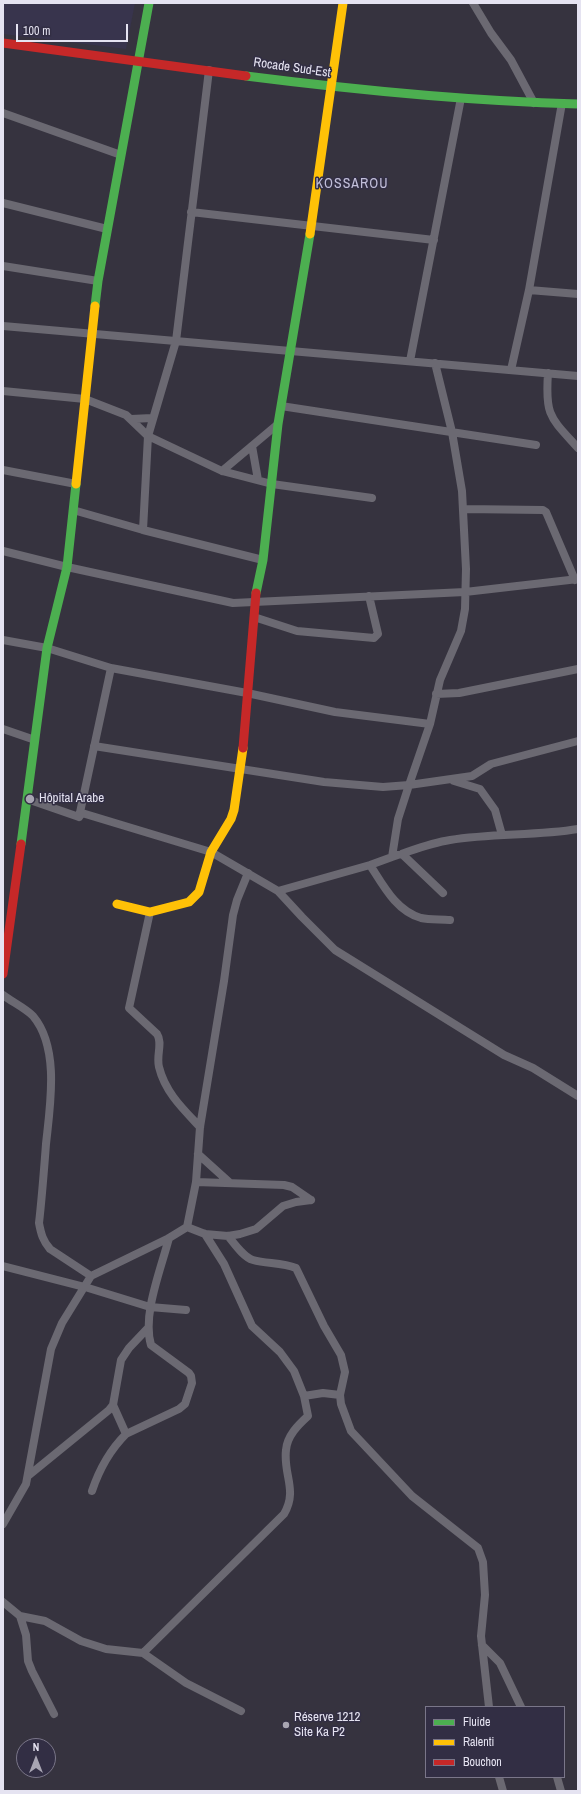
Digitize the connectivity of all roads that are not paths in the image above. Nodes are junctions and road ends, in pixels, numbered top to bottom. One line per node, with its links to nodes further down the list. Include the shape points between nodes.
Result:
1 (149, 3): 5 (street)
2 (343, 3): 7 (street)
3 (473, 3): 9 (street, via 511,60)
4 (3, 43): 5 (street, Rocade Sud-Est)
5 (139, 61): 6 (street, Rocade Sud-Est); 13 (street)
6 (209, 70): 7 (street, Rocade Sud-Est); 15 (street)
7 (332, 87): 8 (street, Rocade Sud-Est); 16 (street)
8 (462, 98): 9 (street, Rocade Sud-Est); 18 (street)
9 (534, 103): 10 (street, Rocade Sud-Est)
10 (562, 103): 11 (street, Rocade Sud-Est); 21 (street)
11 (578, 104)
12 (3, 113): 13 (street)
13 (121, 155): 17 (street)
14 (3, 202): 17 (street)
15 (191, 212): 16 (street); 25 (street)
16 (311, 226): 18 (street); 26 (street)
17 (107, 229): 20 (street)
18 (434, 240): 27 (street)
19 (3, 266): 20 (street)
20 (98, 281): 24 (street)
21 (529, 290): 22 (street); 29 (street)
22 (578, 294)
23 (3, 326): 24 (street)
24 (92, 333): 25 (street); 33 (street)
25 (176, 340): 26 (street); 36 (street)
26 (291, 351): 27 (street); 34 (street)
27 (410, 361): 28 (street)
28 (435, 363): 29 (street); 38 (street)
29 (511, 370): 30 (street)
30 (548, 373): 31 (street); 42 (street, via 546,396 551,416)
31 (578, 376)
32 (3, 391): 33 (street)
33 (85, 399): 35 (street); 46 (street)
34 (281, 406): 37 (street); 38 (street)
35 (131, 418): 36 (street); 39 (street)
36 (152, 418): 39 (street)
37 (278, 424): 41 (street); 47 (street)
38 (452, 432): 40 (street); 49 (street)
39 (148, 436): 44 (street); 51 (street)
40 (536, 445)
41 (252, 446): 44 (street); 45 (street)
42 (578, 448)
43 (3, 470): 46 (street)
44 (222, 471): 45 (street)
45 (258, 480): 47 (street)
46 (76, 484): 50 (street)
47 (272, 484): 48 (street); 53 (street)
48 (372, 498)
49 (464, 509): 55 (street, via 543,510); 56 (street)
50 (73, 510): 51 (street); 54 (street)
51 (143, 530): 53 (street)
52 (3, 551): 54 (street)
53 (263, 560): 58 (street)
54 (67, 567): 58 (street, via 221,601 234,603); 61 (street)
55 (576, 580): 56 (street)
56 (465, 592): 57 (street); 65 (street, via 461,631)
57 (369, 596): 58 (street); 59 (street, via 378,634 374,638 297,631)
58 (255, 600): 59 (street)
59 (254, 617): 64 (street)
60 (3, 640): 61 (street)
61 (48, 648): 62 (street); 68 (street)
62 (111, 668): 64 (street); 70 (street)
63 (578, 669): 65 (street, via 459,693)
64 (247, 694): 66 (street, via 334,712); 71 (street)
65 (436, 694): 66 (street)
66 (430, 724): 73 (street)
67 (3, 729): 68 (street)
68 (35, 740): 74 (street)
69 (578, 741): 72 (street, via 491,764 472,776)
70 (94, 746): 71 (street); 75 (street)
71 (241, 768): 73 (street, via 354,785); 78 (street, via 231,819)
72 (449, 780): 73 (street); 77 (street, via 480,789 495,810)
73 (409, 785): 80 (street, via 398,819)
74 (27, 799): 75 (street); 88 (street)
75 (79, 817): 78 (street, via 82,813)
76 (578, 829): 77 (street)
77 (502, 835): 79 (street, via 450,840)
78 (211, 852): 82 (street); 86 (street, via 199,892 189,902)
79 (402, 854): 80 (street); 84 (street)
80 (392, 857): 81 (street)
81 (370, 864): 83 (street); 87 (street, via 392,898 411,914 423,918)
82 (248, 873): 83 (street); 91 (street, via 233,915)
83 (278, 891): 90 (street, via 335,950 504,1055 532,1068)
84 (443, 893)
85 (117, 904): 86 (street)
86 (150, 912): 91 (street, via 129,1008 160,1038 159,1067 165,1083 180,1106)
87 (450, 920)
88 (3, 974)
89 (3, 995): 100 (street, via 32,1016 41,1029 48,1052 51,1101 39,1223 41,1234 50,1249)
90 (578, 1096)
91 (200, 1127): 92 (street)
92 (198, 1154): 93 (street); 94 (street)
93 (196, 1182): 94 (street); 95 (street)
94 (229, 1182): 97 (street, via 284,1185 292,1187 311,1200 283,1206 256,1229)
95 (187, 1227): 96 (street); 98 (street)
96 (205, 1234): 97 (street); 106 (street, via 224,1264 252,1326 280,1352 294,1370)
97 (228, 1236): 105 (street, via 248,1258 296,1268 340,1355 345,1372)
98 (169, 1238): 100 (street); 102 (street)
99 (3, 1266): 101 (street)
100 (91, 1276): 101 (street)
101 (85, 1287): 102 (street); 109 (street, via 62,1323 51,1349)
102 (150, 1307): 103 (street); 104 (street)
103 (186, 1310)
104 (147, 1328): 107 (street, via 121,1360); 108 (street, via 151,1345 189,1372 192,1383 185,1404 180,1409)
105 (340, 1395): 106 (street); 114 (street, via 351,1431 412,1496 478,1548 483,1562 485,1595)
106 (304, 1396): 115 (street, via 308,1416 296,1427 286,1448 290,1501 284,1514)
107 (113, 1404): 108 (street); 109 (street)
108 (126, 1434): 110 (street, via 103,1465)
109 (28, 1476): 111 (street, via 24,1489)
110 (92, 1491)
111 (3, 1524)
112 (3, 1602): 113 (street)
113 (20, 1616): 115 (street, via 45,1621 81,1641 106,1649); 119 (street, via 26,1635 28,1660)
114 (482, 1645): 116 (street); 117 (street, via 500,1663)
115 (143, 1653): 118 (street, via 186,1683)
116 (489, 1706)
117 (521, 1706)
118 (241, 1711)
119 (54, 1714)
120 (499, 1778): 122 (street)
121 (557, 1778): 123 (street)
122 (503, 1791)
123 (561, 1791)

